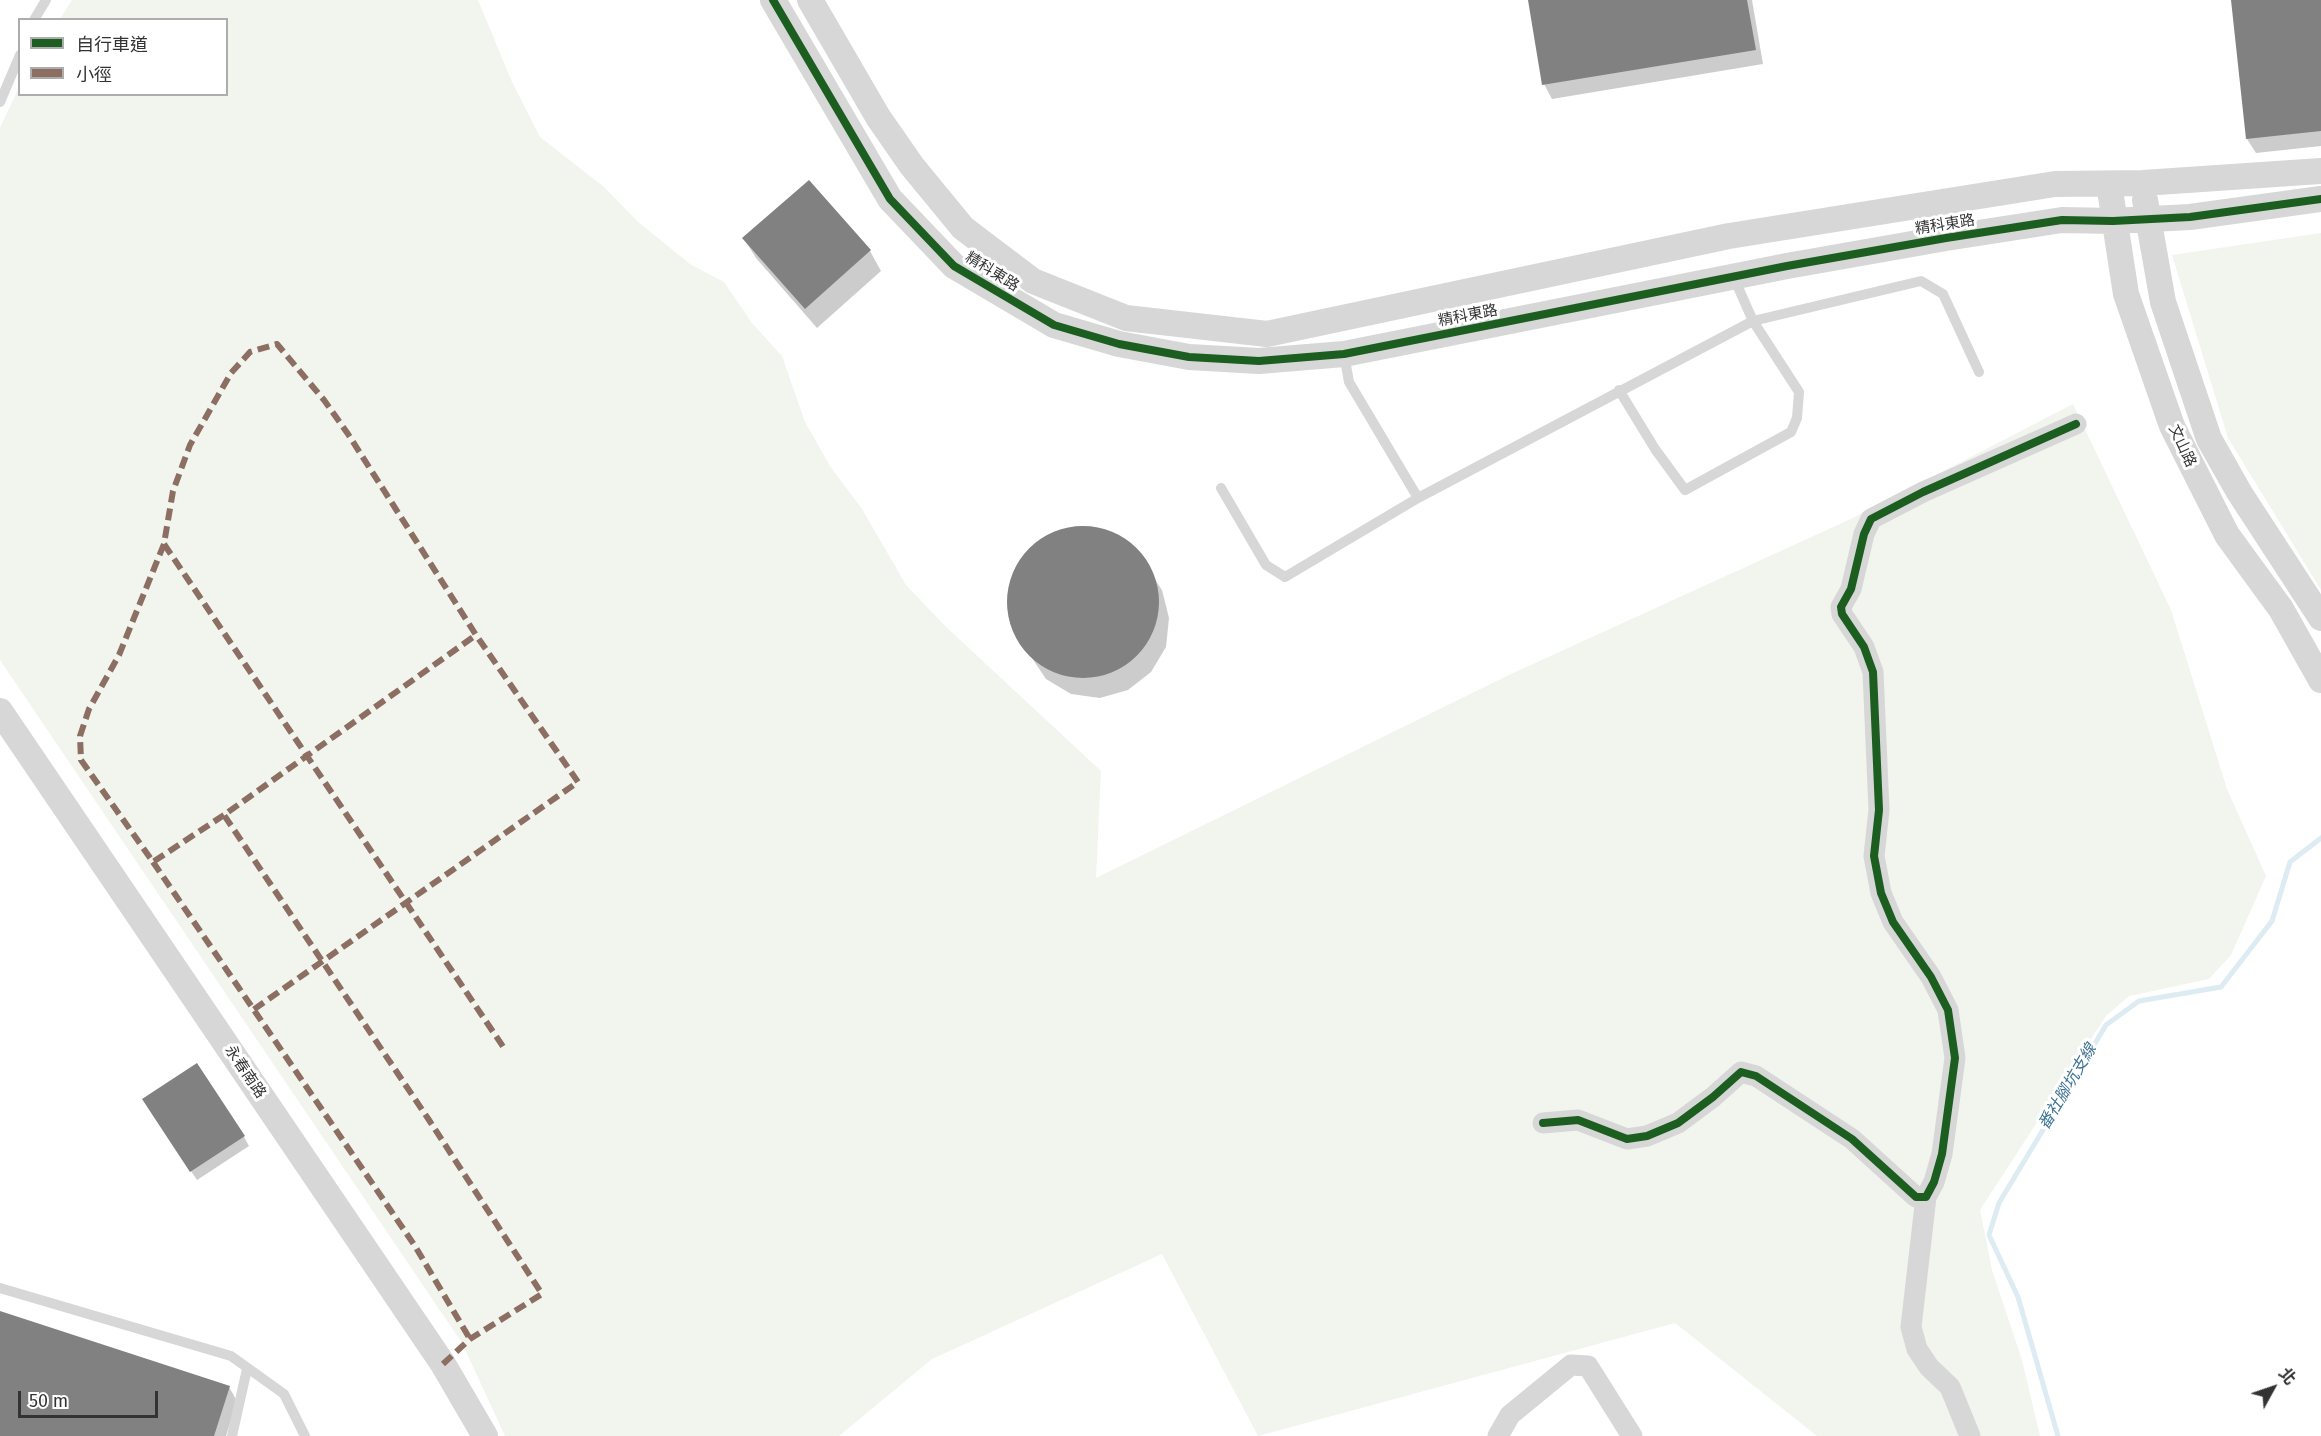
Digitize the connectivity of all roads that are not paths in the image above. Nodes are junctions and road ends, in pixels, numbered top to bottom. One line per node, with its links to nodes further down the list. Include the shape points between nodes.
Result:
1 (46, 0): 4 (lane)
2 (773, 0): 15 (street, 精科東路, via 890,199 954,266 1054,325 1147,350 1258,361)
3 (810, 0): 9 (street, 精科東路, via 878,117 963,228 1033,281 1126,318 1267,334 1729,236 2055,184)
4 (35, 18)
5 (18, 60): 6 (lane)
6 (0, 102)
7 (2321, 171): 8 (street, 精科東路)
8 (2143, 183): 9 (street, 精科東路); 11 (street, 文山路)
9 (2109, 184): 12 (street, 文山路)
10 (2321, 199): 11 (street, 精科東路, via 2190,217)
11 (2146, 218): 12 (street, 精科東路); 21 (street, 文山路, via 2163,302 2210,439 2239,492)
12 (2113, 221): 13 (street, 精科東路, via 2062,220); 22 (street, 文山路, via 2126,294 2185,455 2227,535 2281,609)
13 (1734, 278): 14 (lane); 15 (street, 精科東路)
14 (1753, 321): 16 (lane, via 1921,281 1943,294); 17 (lane); 17 (lane, via 1799,392 1797,418 1791,432 1685,490)
15 (1344, 354): 20 (lane, via 1349,382)
16 (1979, 372)
17 (1619, 390): 20 (lane)
18 (2076, 424): 25 (street, via 1871,519 1851,589 1841,607 1873,672 1879,810 1874,856 1881,893 1893,922 1931,977 1948,1010 1955,1058 1942,1154)
19 (1221, 488): 20 (lane, via 1266,565 1285,577)
20 (1418, 498)
21 (2321, 618)
22 (2321, 680)
23 (0, 711): 28 (street, 永春南路, via 430,1345)
24 (1543, 1123): 25 (street, via 1578,1119 1627,1139 1647,1136 1678,1123 1741,1072 1756,1077 1852,1139 1916,1197)
25 (1926, 1197): 33 (street, via 1911,1327 1917,1348 1929,1367 1950,1387)
26 (0, 1288): 27 (lane, via 231,1356)
27 (247, 1369): 29 (lane); 30 (lane, via 284,1394)
28 (481, 1434)
29 (232, 1436)
30 (305, 1436)
31 (1498, 1436): 32 (street, via 1510,1415 1570,1365 1588,1366)
32 (1632, 1436)
33 (1970, 1436)

